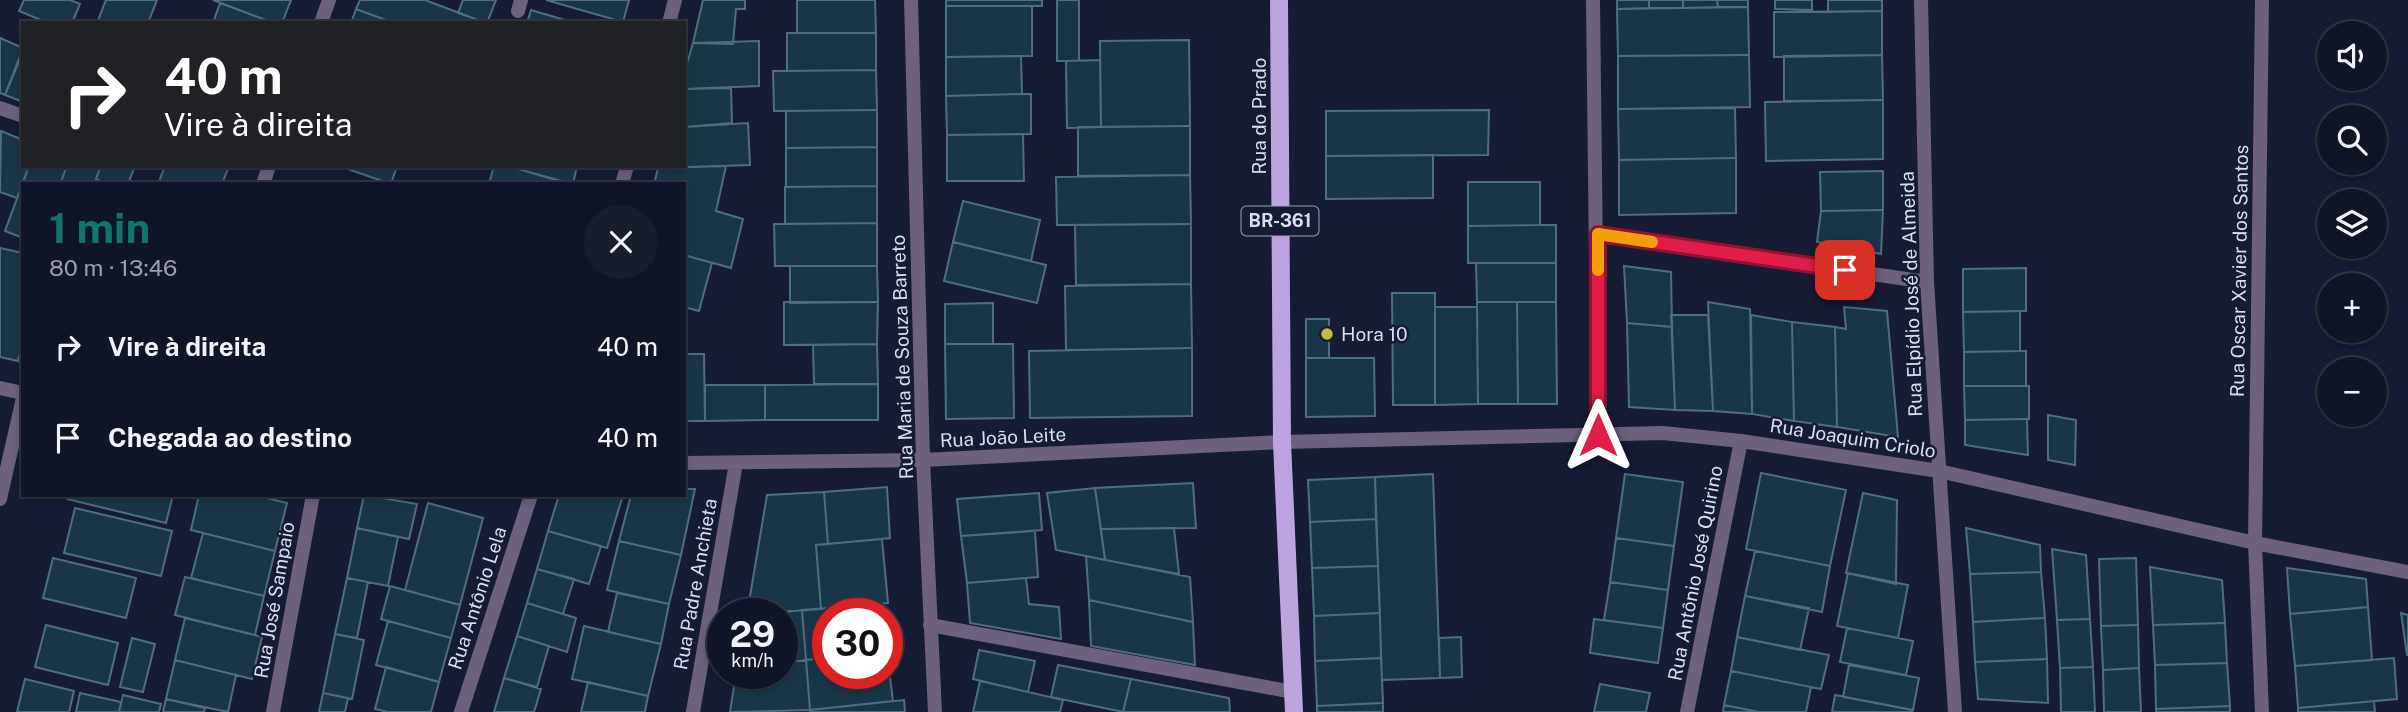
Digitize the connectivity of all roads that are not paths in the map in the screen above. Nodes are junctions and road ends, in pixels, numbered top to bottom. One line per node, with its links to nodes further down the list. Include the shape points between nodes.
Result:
1 (329, 0): 8 (street)
2 (675, 0): 9 (street)
3 (911, 0): 20 (street, Rua Maria de Souza Barreto)
4 (1279, 0): 19 (main road, Rua do Prado / BR-361)
5 (1593, 0): 12 (street)
6 (1922, 0): 13 (street, Rua Elpídio José de Almeida)
7 (2262, 0): 27 (street, Rua Oscar Xavier dos Santos)
8 (322, 21)
9 (670, 21)
10 (0, 108): 11 (street)
11 (21, 115)
12 (1598, 234): 13 (street); 17 (street)
13 (1927, 282): 23 (street, Rua Elpídio José de Almeida)
14 (0, 388): 15 (street)
15 (21, 393)
16 (21, 407): 26 (street)
17 (1598, 435): 18 (street, Rua Joaquim Criolo, via 1663,433); 19 (street, Rua Joaquim Criolo)
18 (1741, 441): 23 (street, Rua Joaquim Criolo); 36 (street, Rua Antônio José Quirino)
19 (1282, 442): 20 (street, Rua João Leite); 30 (main road, BR-361)
20 (923, 460): 22 (street, Rua João Leite); 29 (street, Rua Maria de Souza Barreto)
21 (686, 463): 22 (street, Rua João Leite)
22 (736, 463): 33 (street, Rua Padre Anchieta)
23 (1938, 471): 27 (street, Rua Joaquim Criolo); 37 (street, Rua Elpídio José de Almeida)
24 (313, 497): 31 (street, Rua José Sampaio)
25 (530, 497): 32 (street, Rua Antônio Lela)
26 (0, 499)
27 (2255, 543): 28 (street, Rua Joaquim Criolo); 38 (street, Rua Oscar Xavier dos Santos)
28 (2408, 572)
29 (930, 625): 30 (street); 34 (street, Rua Maria de Souza Barreto)
30 (1293, 692): 35 (main road, BR-361)
31 (272, 712)
32 (461, 712)
33 (693, 712)
34 (935, 712)
35 (1294, 712)
36 (1687, 712)
37 (1955, 712)
38 (2262, 712)

